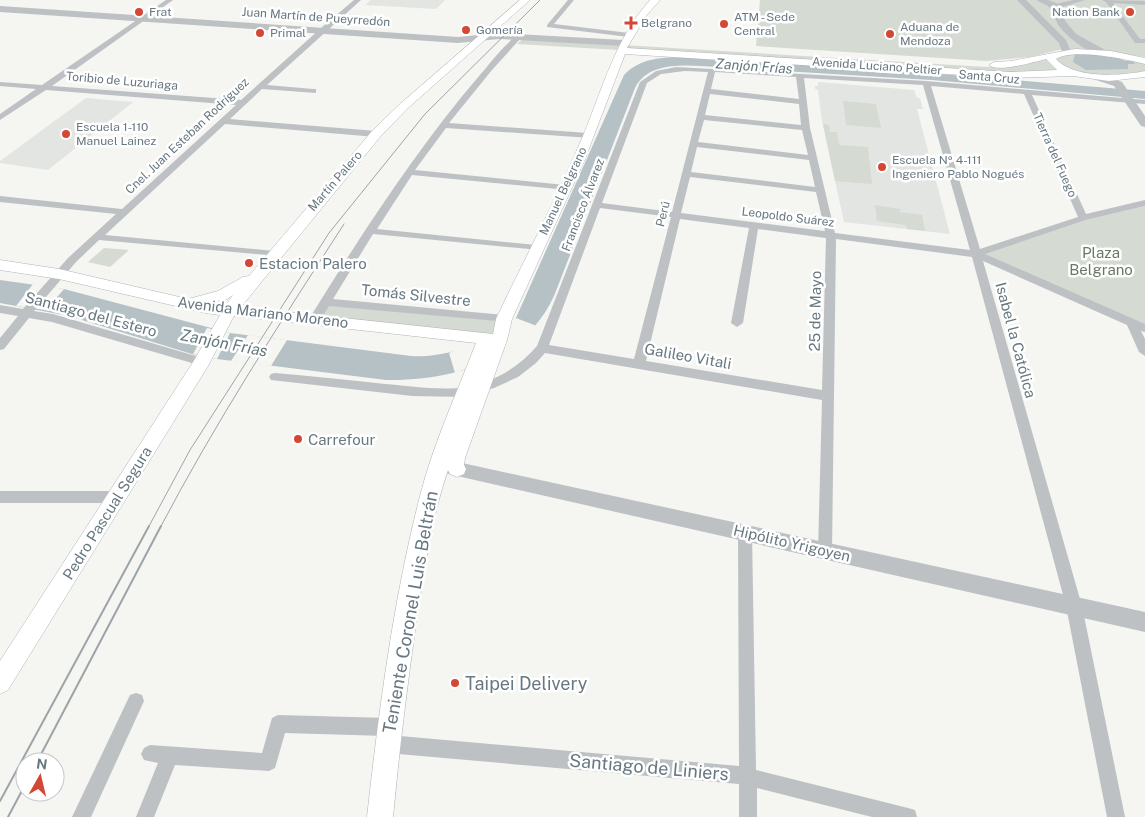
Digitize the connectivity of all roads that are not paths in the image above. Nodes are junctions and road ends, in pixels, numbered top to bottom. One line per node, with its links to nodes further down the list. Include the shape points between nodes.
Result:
1 (22, 0): 13 (street)
2 (170, 0): 14 (street)
3 (358, 0): 15 (street, Cnel. Juan Esteban Rodríguez)
4 (525, 0): 16 (main road, Martín Palero)
5 (571, 0): 19 (street, via 549,26)
6 (655, 0): 19 (main road, Manuel Belgrano)
7 (1021, 0): 20 (street, via 1063,42)
8 (1041, 0): 12 (street)
9 (1082, 0): 12 (street)
10 (1107, 0): 11 (street); 18 (street, via 1138,41)
11 (1145, 3)
12 (1053, 5): 21 (street, via 1058,18 1072,35 1084,45)
13 (2, 10): 14 (street, Juan Martín de Pueyrredón)
14 (143, 18): 15 (street, Juan Martín de Pueyrredón); 33 (street)
15 (322, 30): 16 (street, Juan Martín de Pueyrredón, via 458,40); 34 (street, Cnel. Juan Esteban Rodríguez)
16 (480, 38): 17 (street, Juan Martín de Pueyrredón); 48 (main road, Martín Palero)
17 (516, 41): 19 (street, Juan Martín de Pueyrredón); 46 (street)
18 (1145, 41)
19 (624, 43): 22 (main road, Avenida Luciano Peltier, via 986,66); 25 (main road, Avenida Luciano Peltier, via 1010,76); 49 (main road, Manuel Belgrano)
20 (1066, 52): 21 (main road, Avenida Luciano Peltier); 22 (main road, Avenida Luciano Peltier)
21 (1106, 54): 23 (main road, Avenida Luciano Peltier)
22 (1052, 55): 25 (main road, via 1052,63)
23 (1145, 60)
24 (712, 70): 27 (street, Santa Cruz, via 680,69); 28 (street, Santa Cruz); 36 (street, Perú)
25 (1073, 73): 29 (main road)
26 (1145, 74): 30 (main road)
27 (652, 75): 58 (street, Francisco Álvarez, via 644,82)
28 (800, 75): 31 (street, Santa Cruz); 39 (street, 25 de Mayo)
29 (1093, 76): 30 (main road); 38 (street, via 1115,82)
30 (1133, 78): 38 (street, via 1124,80)
31 (926, 83): 37 (street, Santa Cruz); 68 (street, Isabel la Católica)
32 (0, 84): 33 (street, Toribio de Luzuriaga)
33 (45, 87): 41 (street, Toribio de Luzuriaga); 43 (street)
34 (260, 87): 35 (street); 41 (street, Cnel. Juan Esteban Rodríguez)
35 (313, 91)
36 (706, 91): 39 (street); 42 (street, Perú)
37 (1027, 92): 38 (street, Santa Cruz); 61 (street, Tierra del Fuego)
38 (1126, 94): 40 (street, Santa Cruz); 45 (street)
39 (802, 102): 47 (street, 25 de Mayo)
40 (1145, 102)
41 (243, 103): 44 (street, Cnel. Juan Esteban Rodríguez)
42 (700, 117): 47 (street); 50 (street, Perú)
43 (0, 118)
44 (223, 121): 48 (street); 59 (street, Cnel. Juan Esteban Rodríguez)
45 (1145, 124)
46 (443, 125): 49 (street); 52 (street)
47 (806, 128): 51 (street, 25 de Mayo)
48 (376, 134): 67 (main road, Martín Palero)
49 (588, 136): 54 (main road, Manuel Belgrano)
50 (693, 144): 51 (street); 53 (street, Perú)
51 (813, 158): 55 (street, 25 de Mayo)
52 (410, 172): 54 (street); 63 (street)
53 (685, 174): 55 (street); 60 (street, Perú)
54 (565, 188): 66 (main road, Manuel Belgrano)
55 (820, 190): 64 (street, 25 de Mayo)
56 (0, 199): 59 (street)
57 (1145, 203): 61 (street)
58 (597, 205): 60 (street, Leopoldo Suárez); 85 (street, Francisco Álvarez)
59 (124, 212): 65 (street, Cnel. Juan Esteban Rodríguez)
60 (676, 215): 62 (street, Leopoldo Suárez); 87 (street, Perú)
61 (1083, 218): 68 (street)
62 (754, 226): 64 (street, Leopoldo Suárez); 79 (street)
63 (370, 231): 66 (street); 73 (street)
64 (831, 236): 68 (street, Leopoldo Suárez); 90 (street, 25 de Mayo)
65 (98, 237): 67 (street); 71 (street, Cnel. Juan Esteban Rodríguez)
66 (536, 248): 78 (main road, Manuel Belgrano)
67 (274, 254): 70 (main road, Martín Palero)
68 (976, 254): 80 (street); 96 (street, Isabel la Católica)
69 (0, 265): 71 (main road, Avenida Mariano Moreno)
70 (261, 271): 72 (main road, via 222,295); 76 (main road, Martín Palero)
71 (59, 274): 72 (main road, Avenida Mariano Moreno); 75 (street, Cnel. Juan Esteban Rodríguez)
72 (178, 302): 76 (main road, Avenida Mariano Moreno)
73 (326, 302): 77 (street); 78 (street, Tomás Silvestre)
74 (0, 309): 75 (street, Santiago del Estero)
75 (28, 310): 83 (street, Cnel. Juan Esteban Rodríguez); 84 (street, Santiago del Estero, via 53,318)
76 (230, 310): 77 (main road, Avenida Mariano Moreno); 84 (main road, Martín Palero)
77 (315, 319): 82 (main road, Avenida Mariano Moreno)
78 (504, 319): 82 (main road, Manuel Belgrano)
79 (737, 323)
80 (1132, 323): 81 (street); 86 (street)
81 (1145, 328)
82 (488, 344): 89 (main road); 89 (main road, Manuel Belgrano)
83 (0, 346)
84 (210, 348): 93 (main road, Pedro Pascual Segura)
85 (542, 348): 87 (street, Galileo Vitali); 89 (street, via 519,371)
86 (1145, 352)
87 (639, 364): 90 (street, Galileo Vitali)
88 (275, 376): 89 (street, via 412,391)
89 (474, 390): 91 (main road, Manuel Belgrano, via 455,466)
90 (828, 396): 95 (street, 25 de Mayo)
91 (447, 466): 94 (street, Hipólito Yrigoyen); 100 (main road, Teniente Coronel Luis Beltrán, via 430,494 414,569)
92 (0, 497): 93 (street)
93 (117, 498): 98 (main road, Pedro Pascual Segura)
94 (745, 533): 95 (street, Hipólito Yrigoyen); 103 (street)
95 (825, 551): 96 (street, Hipólito Yrigoyen)
96 (1074, 606): 97 (street, Hipólito Yrigoyen); 109 (street, Isabel la Católica)
97 (1145, 622)
98 (0, 682)
99 (136, 702): 104 (street)
100 (388, 736): 102 (street, Santiago de Liniers, via 278,724 269,762); 103 (street, Santiago de Liniers); 106 (main road, Teniente Coronel Luis Beltrán)
101 (150, 754): 102 (street)
102 (170, 756): 105 (street)
103 (746, 776): 107 (street); 108 (street, Santiago de Liniers)
104 (81, 817)
105 (145, 817)
106 (380, 817)
107 (748, 817)
108 (908, 817)
109 (1116, 817)

